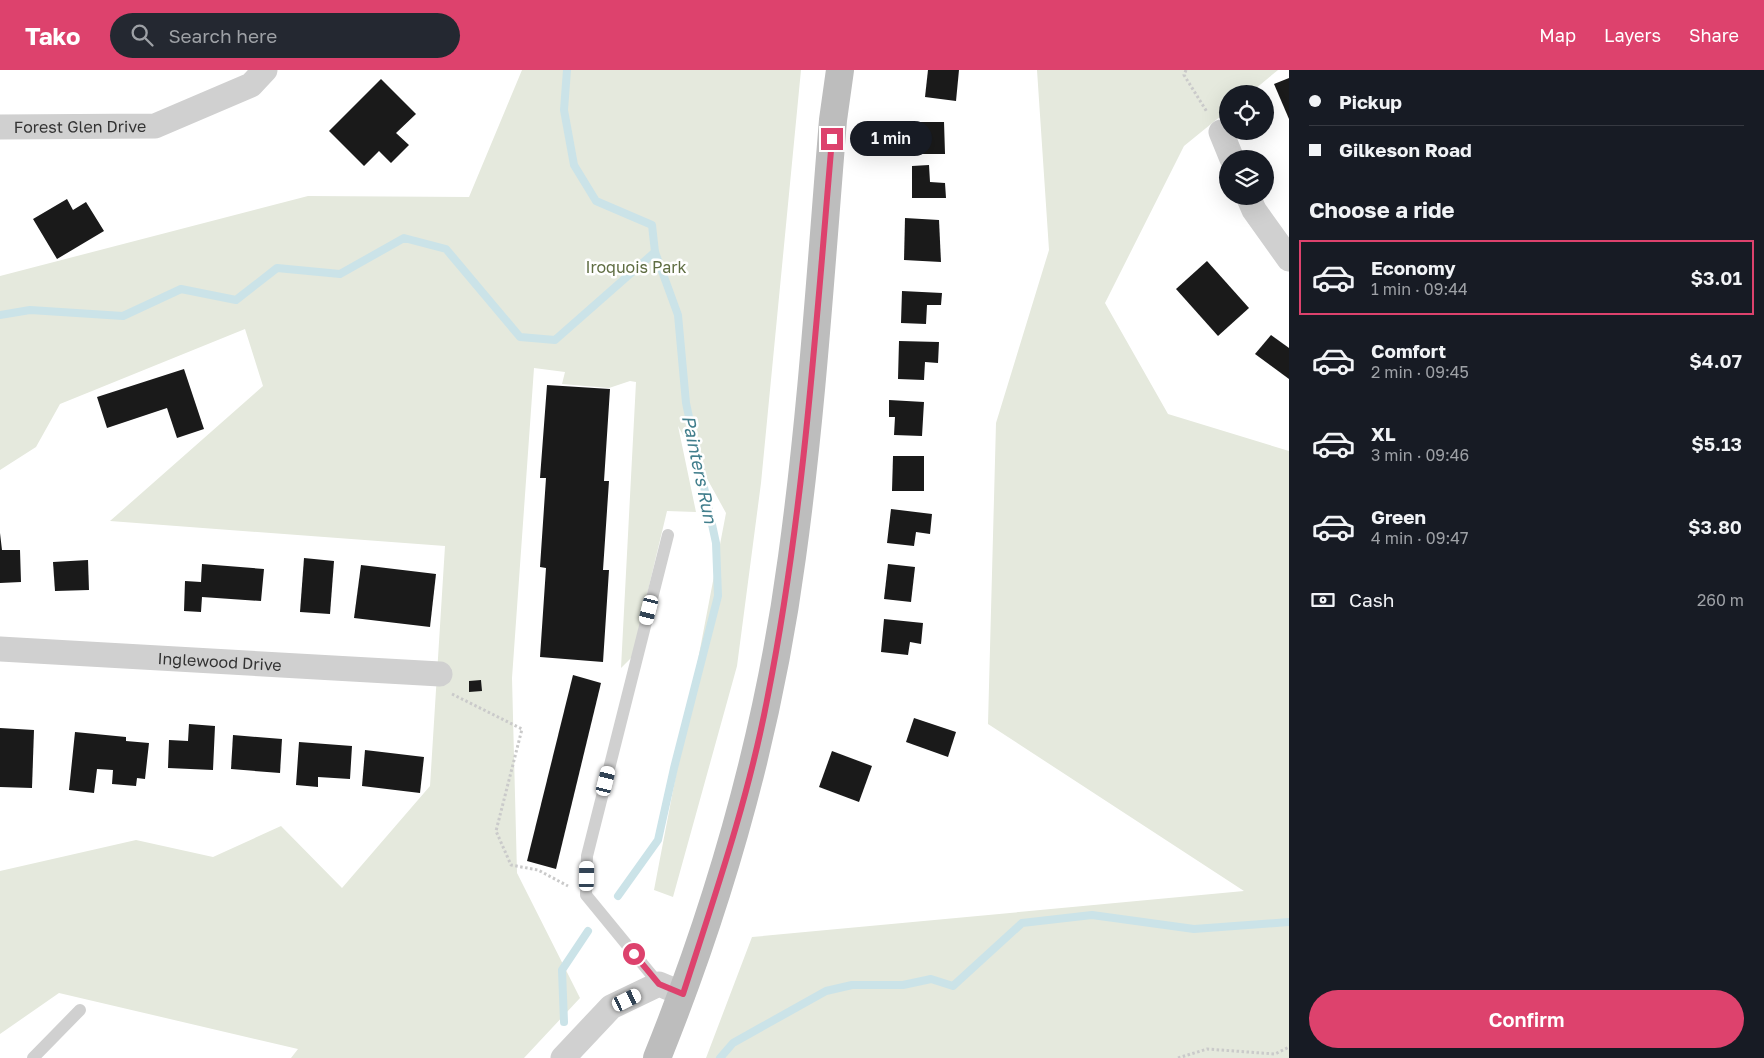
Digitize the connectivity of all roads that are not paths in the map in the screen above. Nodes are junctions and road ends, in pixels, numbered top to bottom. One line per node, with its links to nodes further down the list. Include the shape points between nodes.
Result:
1 (265, 70): 3 (street, Forest Glen Drive, via 251,85 155,126)
2 (840, 70): 9 (street, via 804,460 792,559 768,697 734,842)
3 (0, 126)
4 (1252, 205): 5 (street)
5 (1289, 259)
6 (668, 535): 9 (lane, via 587,856 586,895)
7 (0, 649): 8 (street, Inglewood Drive)
8 (444, 683)
9 (671, 989): 12 (street, via 611,1008); 13 (street)
10 (80, 1010): 11 (lane)
11 (33, 1058)
12 (563, 1058)
13 (657, 1058)

